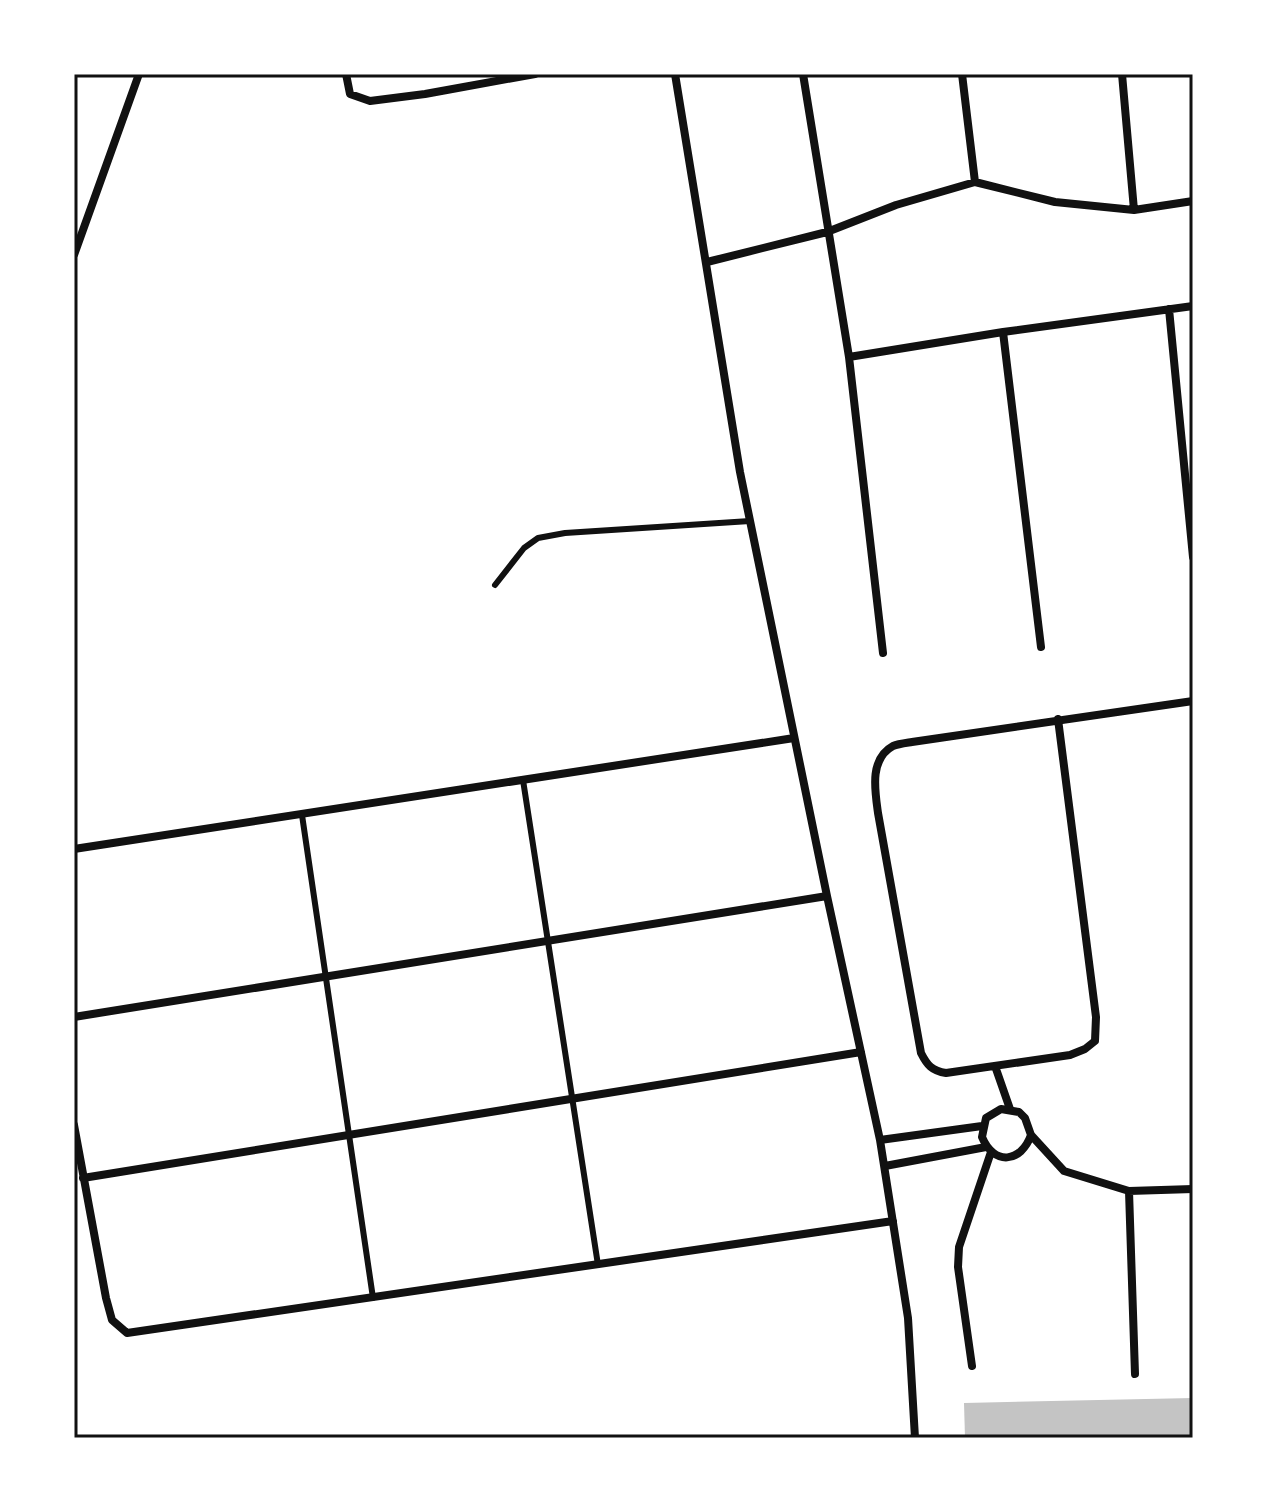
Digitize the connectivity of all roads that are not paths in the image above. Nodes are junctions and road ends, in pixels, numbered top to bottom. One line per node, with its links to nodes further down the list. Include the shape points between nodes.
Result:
1 (139, 74): 12 (street)
2 (346, 74): 3 (street, via 350,94 370,101)
3 (535, 74)
4 (675, 74): 13 (street)
5 (803, 74): 11 (street)
6 (962, 74): 8 (street)
7 (1122, 74): 10 (street)
8 (975, 182): 10 (street, via 1055,202); 11 (street)
9 (1193, 201): 10 (street)
10 (1134, 210)
11 (827, 232): 13 (street); 17 (street)
12 (74, 255)
13 (707, 262): 18 (street)
14 (1193, 306): 15 (street)
15 (1169, 309): 16 (street); 19 (street)
16 (1003, 332): 17 (street); 21 (street)
17 (849, 357): 22 (street)
18 (750, 521): 20 (lane, via 538,538); 25 (street)
19 (1193, 557)
20 (495, 585)
21 (1041, 647)
22 (883, 653)
23 (1193, 701): 24 (street)
24 (1058, 719): 34 (street, via 1095,1041 1070,1055); 34 (street, via 912,742 892,747 878,762 878,813 921,1053 936,1072)
25 (794, 738): 26 (street); 29 (street)
26 (523, 780): 27 (street); 30 (lane)
27 (302, 815): 28 (street); 31 (lane)
28 (74, 849)
29 (827, 896): 30 (street); 33 (street)
30 (550, 941): 31 (street); 35 (lane)
31 (325, 977): 32 (street); 39 (lane)
32 (74, 1017)
33 (861, 1052): 35 (street); 41 (street)
34 (995, 1066): 36 (street)
35 (574, 1098): 39 (street); 48 (lane)
36 (1010, 1109): 38 (street, via 993,1112); 40 (street, via 1025,1118)
37 (74, 1125): 44 (street)
38 (982, 1126): 41 (street); 42 (street)
39 (348, 1135): 44 (street); 49 (lane)
40 (1031, 1135): 42 (street, via 1016,1156 1003,1158); 46 (street, via 1064,1171)
41 (880, 1140): 43 (street)
42 (988, 1150): 43 (street); 50 (street, via 959,1247)
43 (885, 1166): 47 (street)
44 (83, 1178): 49 (street, via 109,1309 127,1333)
45 (1193, 1189): 46 (street)
46 (1129, 1191): 51 (street)
47 (893, 1221): 48 (street); 52 (street, via 908,1318)
48 (598, 1265): 49 (street)
49 (373, 1298)
50 (972, 1366)
51 (1135, 1374)
52 (915, 1438)

